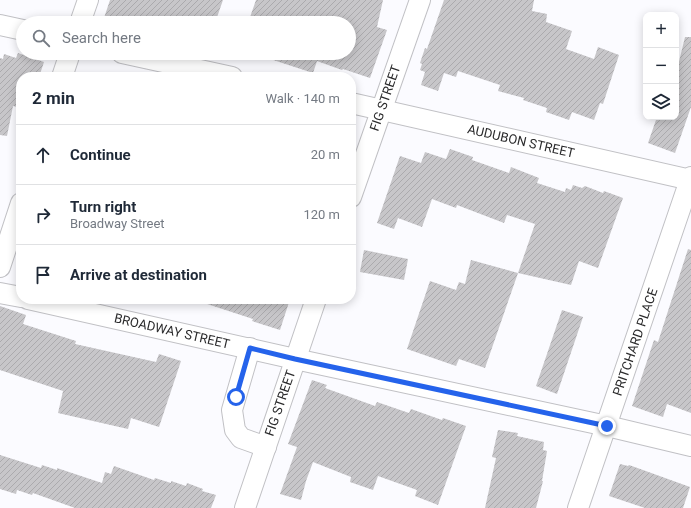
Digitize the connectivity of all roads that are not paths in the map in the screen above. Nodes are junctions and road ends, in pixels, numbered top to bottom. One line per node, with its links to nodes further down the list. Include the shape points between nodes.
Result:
1 (88, 0): 3 (street)
2 (420, 0): 11 (street, FIG STREET)
3 (82, 16)
4 (0, 25): 5 (street)
5 (16, 28)
6 (68, 60): 8 (street)
7 (154, 60): 9 (street)
8 (64, 72)
9 (209, 72)
10 (356, 104): 11 (street, AUDUBON STREET)
11 (381, 110): 12 (street, AUDUBON STREET); 13 (street, FIG STREET)
12 (691, 179): 22 (street, PRITCHARD PLACE)
13 (356, 182)
14 (16, 218): 15 (street)
15 (0, 267)
16 (0, 293): 17 (street)
17 (16, 296)
18 (51, 304): 20 (street, BROADWAY STREET)
19 (314, 304): 21 (street, FIG STREET)
20 (250, 348): 21 (street, BROADWAY STREET); 24 (street, via 232,410 235,430 241,438)
21 (295, 359): 22 (street, BROADWAY STREET); 24 (street, FIG STREET)
22 (607, 426): 23 (street, BROADWAY STREET); 26 (street, PRITCHARD PLACE)
23 (691, 446)
24 (266, 447): 25 (street, FIG STREET)
25 (245, 508)
26 (578, 508)

